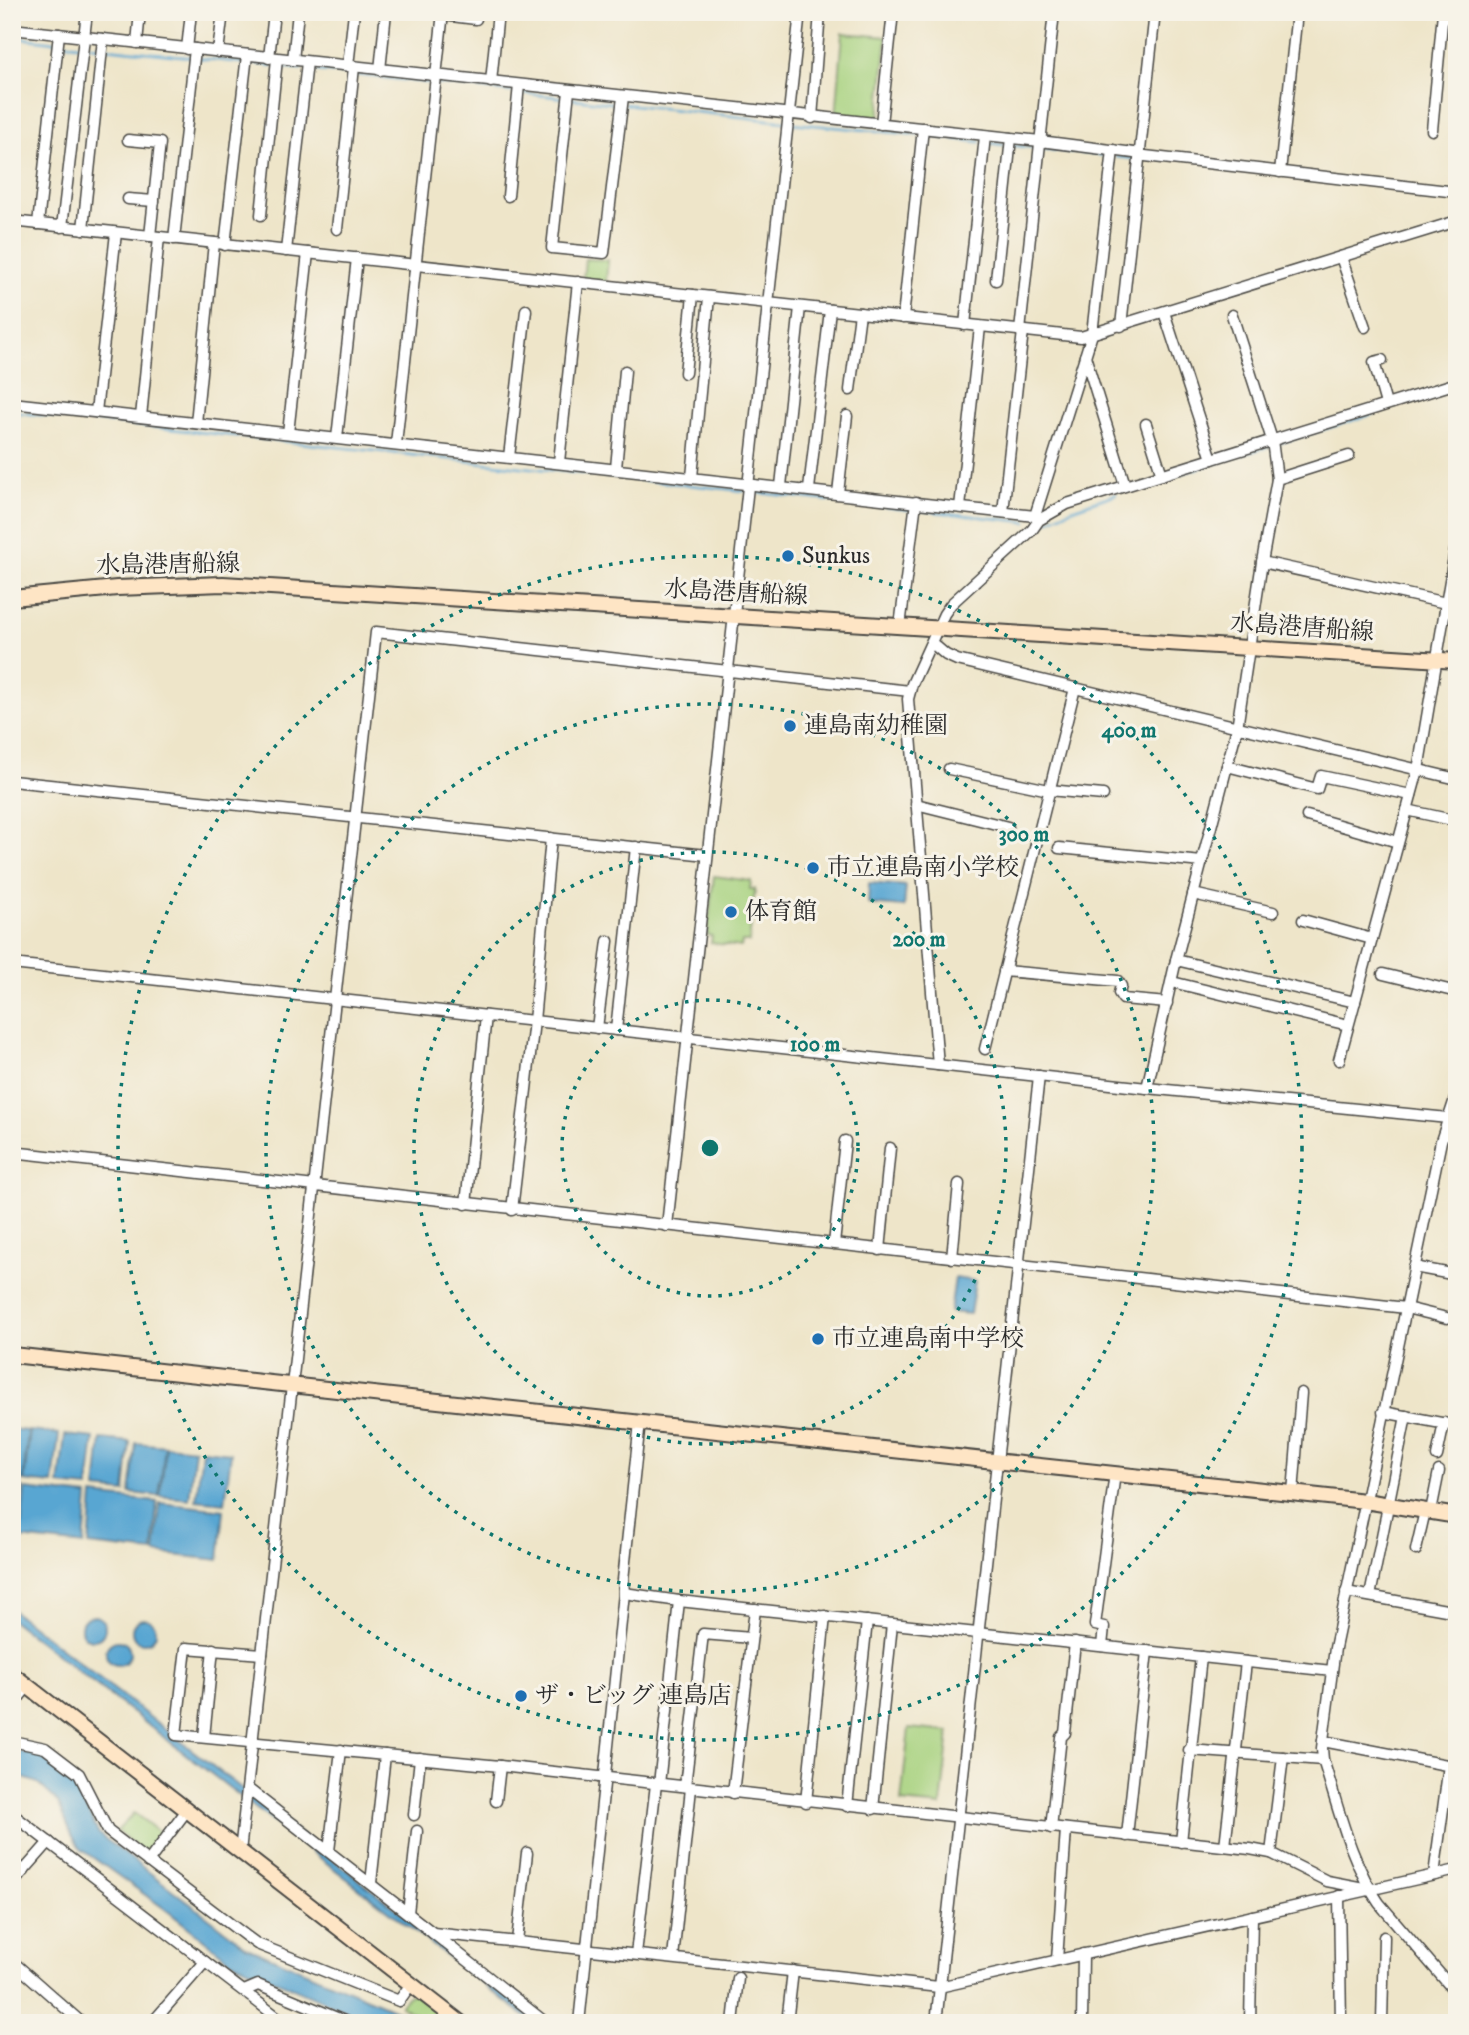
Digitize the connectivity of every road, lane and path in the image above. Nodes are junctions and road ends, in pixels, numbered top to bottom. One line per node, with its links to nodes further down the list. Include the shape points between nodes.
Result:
1 (87, 12): 21 (street)
2 (140, 12): 22 (street)
3 (191, 12): 25 (street)
4 (223, 12): 24 (street)
5 (274, 12): 28 (street)
6 (298, 12): 27 (street)
7 (354, 12): 31 (street)
8 (386, 12): 30 (street)
9 (498, 12): 33 (street)
10 (800, 12): 38 (street)
11 (820, 12): 37 (street)
12 (893, 12): 39 (street)
13 (1055, 12): 45 (street)
14 (1155, 12): 47 (street)
15 (1297, 12): 48 (street)
16 (1443, 12): 40 (street)
17 (443, 13): 18 (street); 32 (street)
18 (476, 19)
19 (12, 29): 20 (street)
20 (58, 39): 21 (street); 56 (street)
21 (84, 42): 23 (street); 57 (street)
22 (137, 43): 23 (street); 25 (street)
23 (103, 44): 58 (street)
24 (219, 52): 25 (street); 26 (street)
25 (193, 53): 62 (street)
26 (246, 60): 28 (street); 64 (street)
27 (293, 60): 28 (street); 29 (street)
28 (275, 62): 53 (street)
29 (306, 67): 31 (street); 65 (street)
30 (380, 70): 31 (street); 32 (street)
31 (352, 71): 59 (street)
32 (436, 81): 33 (street); 69 (street)
33 (491, 82): 34 (street)
34 (519, 90): 35 (street); 50 (street)
35 (568, 96): 36 (street); 36 (street, via 552,248 604,253)
36 (623, 102): 38 (street)
37 (812, 118): 38 (street); 39 (street)
38 (787, 120): 74 (street)
39 (881, 124): 41 (street)
40 (1432, 130)
41 (923, 133): 43 (street); 81 (street)
42 (128, 140): 52 (street, via 160,143)
43 (985, 140): 44 (street); 82 (street)
44 (1010, 143): 45 (street); 70 (street)
45 (1039, 146): 46 (street); 86 (street)
46 (1113, 154): 47 (street); 87 (street)
47 (1139, 158): 48 (street); 83 (street)
48 (1280, 172): 49 (street)
49 (1457, 192)
50 (508, 196)
51 (128, 199): 52 (street)
52 (153, 201): 61 (street)
53 (261, 215)
54 (12, 221): 56 (street)
55 (1457, 221): 67 (street)
56 (38, 224): 57 (street)
57 (62, 227): 58 (street)
58 (83, 229): 60 (street)
59 (337, 229)
60 (116, 233): 61 (street); 96 (street)
61 (155, 237): 62 (street); 98 (street)
62 (174, 239): 63 (street)
63 (214, 243): 64 (street); 99 (street)
64 (225, 244): 65 (street)
65 (286, 251): 66 (street)
66 (308, 253): 68 (street); 101 (street)
67 (1341, 257): 78 (street); 85 (street)
68 (357, 258): 69 (street); 102 (street)
69 (414, 264): 71 (street); 103 (street)
70 (996, 280)
71 (578, 282): 72 (street); 108 (street)
72 (693, 295): 73 (street); 91 (street)
73 (709, 296): 74 (street); 111 (street)
74 (767, 303): 75 (street); 115 (street)
75 (800, 307): 77 (street); 114 (street)
76 (526, 310): 106 (street)
77 (830, 310): 79 (street); 116 (street)
78 (1164, 312): 83 (street); 107 (street)
79 (860, 313): 81 (street); 93 (street)
80 (1232, 315): 104 (street)
81 (903, 318): 82 (street)
82 (965, 325): 84 (street)
83 (1121, 326): 87 (street)
84 (980, 327): 86 (street); 119 (street)
85 (1365, 327)
86 (1022, 331): 87 (street); 120 (street)
87 (1092, 334): 88 (street)
88 (1085, 356): 113 (street); 121 (street)
89 (1374, 362): 95 (street)
90 (625, 371): 109 (street)
91 (685, 373)
92 (1457, 383): 95 (street)
93 (850, 390)
94 (12, 403): 96 (street)
95 (1386, 404): 104 (street)
96 (96, 412): 98 (street)
97 (847, 416): 117 (street)
98 (141, 417): 99 (street)
99 (195, 423): 101 (street)
100 (1146, 424): 110 (street)
101 (288, 433): 102 (street)
102 (337, 438): 103 (street)
103 (396, 444): 106 (street)
104 (1272, 444): 107 (street); 112 (street)
105 (1349, 456): 112 (street)
106 (509, 457): 108 (street)
107 (1212, 459): 110 (street)
108 (559, 463): 109 (street)
109 (616, 468): 111 (street)
110 (1162, 475): 113 (street)
111 (692, 477): 115 (street)
112 (1277, 479): 123 (street)
113 (1125, 485): 121 (street)
114 (781, 486): 115 (street); 116 (street)
115 (747, 488): 127 (street)
116 (809, 489): 117 (street)
117 (838, 493): 118 (street)
118 (916, 507): 119 (street); 128 (street)
119 (960, 507): 120 (street)
120 (1003, 512): 121 (street)
121 (1037, 518): 129 (street, via 1032,530 957,597)
122 (1457, 539): 124 (street)
123 (1262, 562): 126 (street); 131 (street)
124 (1454, 569): 126 (street)
125 (12, 598): 127 (street, 水島港唐船線, via 223,584)
126 (1446, 603): 132 (street)
127 (733, 615): 128 (street, 水島港唐船線); 134 (street)
128 (900, 626): 129 (street, 水島港唐船線)
129 (938, 628): 130 (street); 131 (street, 水島港唐船線)
130 (932, 643): 135 (street, via 957,660); 136 (street)
131 (1250, 648): 132 (street, 水島港唐船線); 137 (street)
132 (1436, 659): 133 (street, 水島港唐船線); 140 (street)
133 (1457, 661)
134 (728, 670): 136 (street); 149 (street, via 376,632); 156 (street)
135 (1075, 688): 137 (street); 143 (street)
136 (910, 691): 146 (street)
137 (1237, 728): 138 (street); 140 (street)
138 (1227, 766): 145 (street, via 1317,789 1321,776); 157 (street)
139 (949, 769): 143 (street)
140 (1418, 770): 141 (street); 145 (street)
141 (1457, 779)
142 (12, 780): 149 (street)
143 (1049, 790): 144 (street); 165 (street)
144 (1103, 795)
145 (1411, 795): 147 (street)
146 (916, 804): 151 (street); 180 (street)
147 (1407, 810): 150 (street); 153 (street)
148 (1307, 816): 153 (street)
149 (355, 817): 152 (street); 169 (street)
150 (1457, 821)
151 (1008, 827)
152 (551, 838): 154 (street); 173 (street)
153 (1398, 842): 161 (street)
154 (636, 847): 156 (street); 176 (street)
155 (1059, 848): 157 (street)
156 (707, 855): 177 (street)
157 (1202, 862): 158 (street)
158 (1193, 894): 159 (street); 163 (street)
159 (1273, 912)
160 (1304, 920): 161 (street)
161 (1372, 939): 170 (street)
162 (608, 941): 175 (street)
163 (1176, 960): 167 (street); 170 (street)
164 (12, 964): 169 (street)
165 (1004, 971): 171 (street, via 1118,981 1123,999); 178 (street)
166 (1382, 974): 168 (street)
167 (1172, 982): 171 (street); 174 (street)
168 (1457, 992)
169 (335, 1000): 172 (street); 189 (street)
170 (1355, 1002): 174 (street)
171 (1167, 1003): 182 (street)
172 (486, 1016): 173 (street); 190 (street)
173 (534, 1021): 175 (street); 191 (street)
174 (1348, 1025): 179 (street)
175 (597, 1028): 176 (street)
176 (616, 1030): 177 (street)
177 (687, 1038): 180 (street); 192 (street)
178 (985, 1049)
179 (1339, 1060)
180 (938, 1065): 181 (street)
181 (1039, 1076): 182 (street); 196 (street)
182 (1147, 1088): 184 (street)
183 (1457, 1093): 184 (street)
184 (1451, 1112): 197 (street)
185 (845, 1141): 193 (street)
186 (890, 1148): 194 (street)
187 (12, 1152): 189 (street)
188 (959, 1184): 195 (street)
189 (314, 1186): 190 (street); 202 (street)
190 (466, 1204): 191 (street)
191 (512, 1210): 192 (street)
192 (667, 1226): 193 (street)
193 (834, 1244): 194 (street)
194 (880, 1250): 195 (street)
195 (952, 1258): 196 (street)
196 (1018, 1265): 199 (street); 210 (street)
197 (1414, 1267): 198 (street); 199 (street)
198 (1457, 1275)
199 (1406, 1308): 200 (street); 204 (street)
200 (1447, 1318)
201 (12, 1355): 202 (street)
202 (294, 1384): 206 (street); 234 (street)
203 (1301, 1393): 213 (street)
204 (1383, 1412): 205 (street); 214 (street)
205 (1406, 1416): 207 (street); 215 (street)
206 (640, 1422): 210 (street); 220 (street)
207 (1444, 1423): 208 (street); 209 (street)
208 (1457, 1426)
209 (1437, 1456)
210 (996, 1461): 212 (street); 228 (street)
211 (1439, 1471): 216 (street)
212 (1115, 1474): 213 (street); 231 (street, via 1096,1625 1104,1626)
213 (1293, 1493): 214 (street)
214 (1365, 1501): 215 (street); 219 (street)
215 (1387, 1504): 216 (street); 221 (street)
216 (1428, 1511): 217 (street); 218 (street)
217 (1457, 1516)
218 (1416, 1550)
219 (1346, 1592): 221 (street); 237 (street)
220 (624, 1593): 222 (street); 254 (street)
221 (1370, 1596): 224 (street)
222 (679, 1601): 223 (street); 255 (street)
223 (755, 1609): 225 (street); 229 (street)
224 (1457, 1612)
225 (825, 1616): 226 (street); 260 (street)
226 (867, 1621): 227 (street); 261 (street)
227 (892, 1623): 228 (street); 262 (street)
228 (978, 1633): 230 (street); 266 (street)
229 (751, 1638): 256 (street, via 703,1634); 257 (street)
230 (1075, 1643): 231 (street); 267 (street)
231 (1102, 1646): 233 (street)
232 (213, 1649): 234 (street); 241 (street); 241 (street, via 186,1648 176,1735)
233 (1147, 1651): 235 (street); 270 (street)
234 (262, 1654): 243 (street)
235 (1201, 1657): 236 (street); 246 (street)
236 (1246, 1662): 237 (street); 247 (street)
237 (1332, 1671): 244 (street)
238 (12, 1674): 239 (street)
239 (28, 1686): 240 (street); 263 (street)
240 (12, 1706)
241 (204, 1737): 243 (street)
242 (12, 1741): 279 (street, via 45,1748 79,1774 104,1826)
243 (253, 1741): 245 (street); 258 (street)
244 (1323, 1741): 251 (street); 253 (street)
245 (341, 1750): 248 (street); 274 (street)
246 (1189, 1750): 247 (street); 272 (street)
247 (1235, 1754): 249 (street); 273 (street)
248 (385, 1755): 250 (street); 283 (street)
249 (1283, 1757): 251 (street); 277 (street)
250 (420, 1758): 252 (street); 265 (street)
251 (1323, 1760): 285 (street)
252 (500, 1766): 254 (street); 259 (street)
253 (1453, 1766): 282 (street)
254 (606, 1779): 255 (street); 292 (street)
255 (657, 1784): 256 (street); 293 (street)
256 (688, 1787): 257 (street); 295 (street)
257 (733, 1793): 260 (street)
258 (248, 1794): 274 (street); 275 (street)
259 (496, 1801)
260 (806, 1802): 261 (street)
261 (847, 1806): 262 (street)
262 (873, 1809): 266 (street)
263 (187, 1810): 275 (street); 279 (street)
264 (12, 1814): 271 (street)
265 (414, 1815)
266 (958, 1818): 267 (street); 303 (street)
267 (1051, 1828): 268 (street)
268 (1066, 1829): 270 (street); 296 (street)
269 (417, 1831): 287 (street)
270 (1127, 1836): 272 (street)
271 (49, 1842): 281 (street); 298 (street)
272 (1181, 1842): 273 (street)
273 (1225, 1846): 277 (street)
274 (329, 1851): 283 (street)
275 (240, 1852): 302 (street)
276 (527, 1853): 291 (street)
277 (1271, 1853): 285 (street, via 1327,1881)
278 (12, 1861): 281 (street)
279 (148, 1862): 302 (street, via 257,1944 399,2001)
280 (1457, 1870): 282 (street)
281 (24, 1871): 284 (street)
282 (1434, 1875): 285 (street)
283 (371, 1883): 287 (street)
284 (12, 1884)
285 (1369, 1889): 286 (street); 301 (street)
286 (1339, 1896): 288 (street); 318 (street)
287 (408, 1913): 289 (street)
288 (1252, 1916): 294 (street); 317 (street)
289 (433, 1933): 291 (street); 311 (street)
290 (1384, 1937): 319 (street)
291 (517, 1941): 292 (street)
292 (587, 1948): 293 (street); 312 (street)
293 (636, 1954): 295 (street)
294 (1083, 1954): 296 (street); 316 (street)
295 (673, 1958): 299 (street)
296 (1056, 1960): 303 (street)
297 (12, 1961): 306 (street)
298 (205, 1962): 304 (street); 307 (street)
299 (793, 1971): 303 (street); 314 (street)
300 (738, 1978): 313 (street)
301 (1453, 1981): 305 (street)
302 (411, 1984): 310 (street)
303 (939, 1987): 315 (street)
304 (244, 1991): 308 (street); 309 (street, via 258,1985)
305 (1457, 1994)
306 (82, 2023)
307 (152, 2023)
308 (285, 2023)
309 (349, 2023)
310 (461, 2023)
311 (546, 2023)
312 (579, 2023)
313 (733, 2023)
314 (787, 2023)
315 (936, 2023)
316 (1082, 2023)
317 (1250, 2023)
318 (1341, 2023)
319 (1382, 2023)

